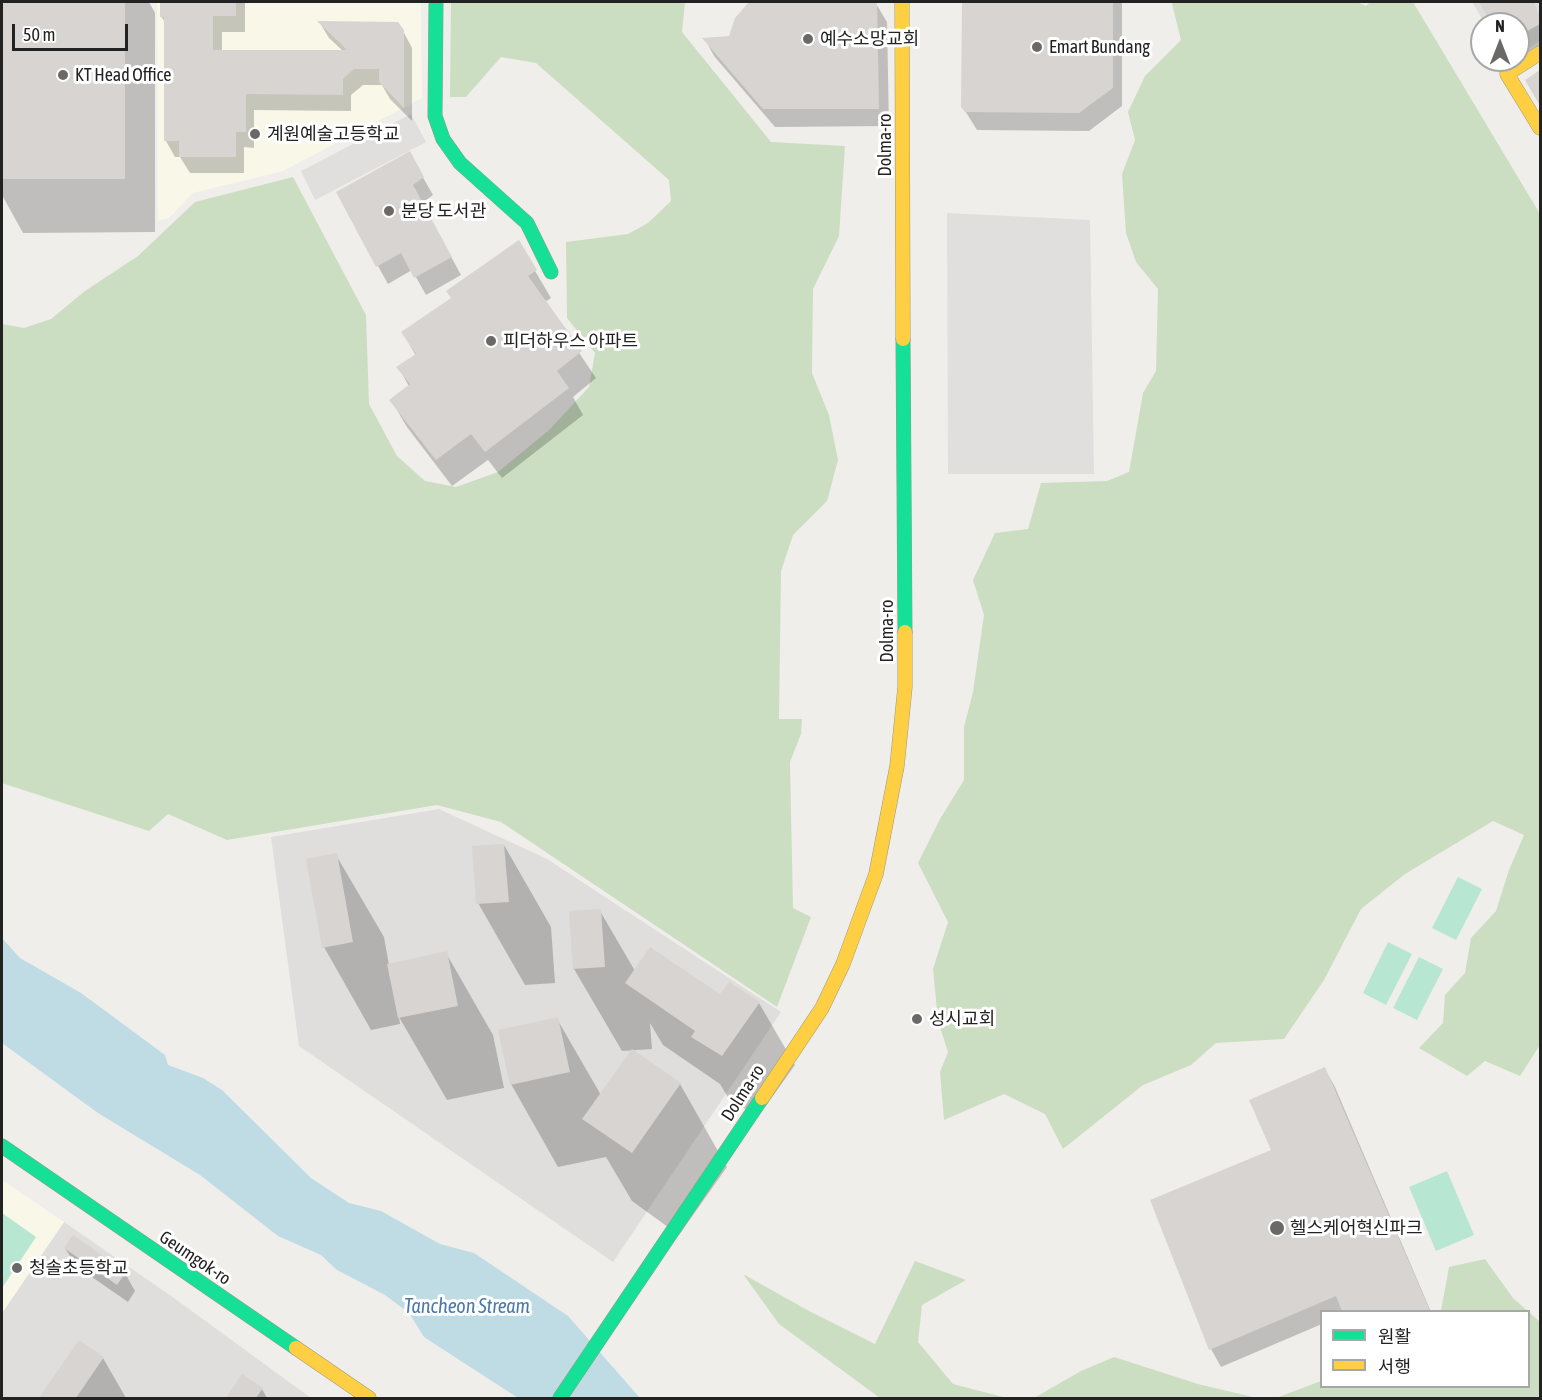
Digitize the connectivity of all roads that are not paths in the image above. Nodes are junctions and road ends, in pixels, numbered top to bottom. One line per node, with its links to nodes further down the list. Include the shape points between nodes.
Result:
1 (436, 2): 5 (main road, via 435,116 443,139 460,164 527,223)
2 (902, 2): 8 (main road, Dolma-ro, via 905,687 895,777 876,874 843,964 822,1008)
3 (1540, 53): 4 (main road, via 1507,74)
4 (1540, 128)
5 (551, 272)
6 (2, 1146): 7 (main road, Geumgok-ro)
7 (369, 1398)
8 (560, 1398)

